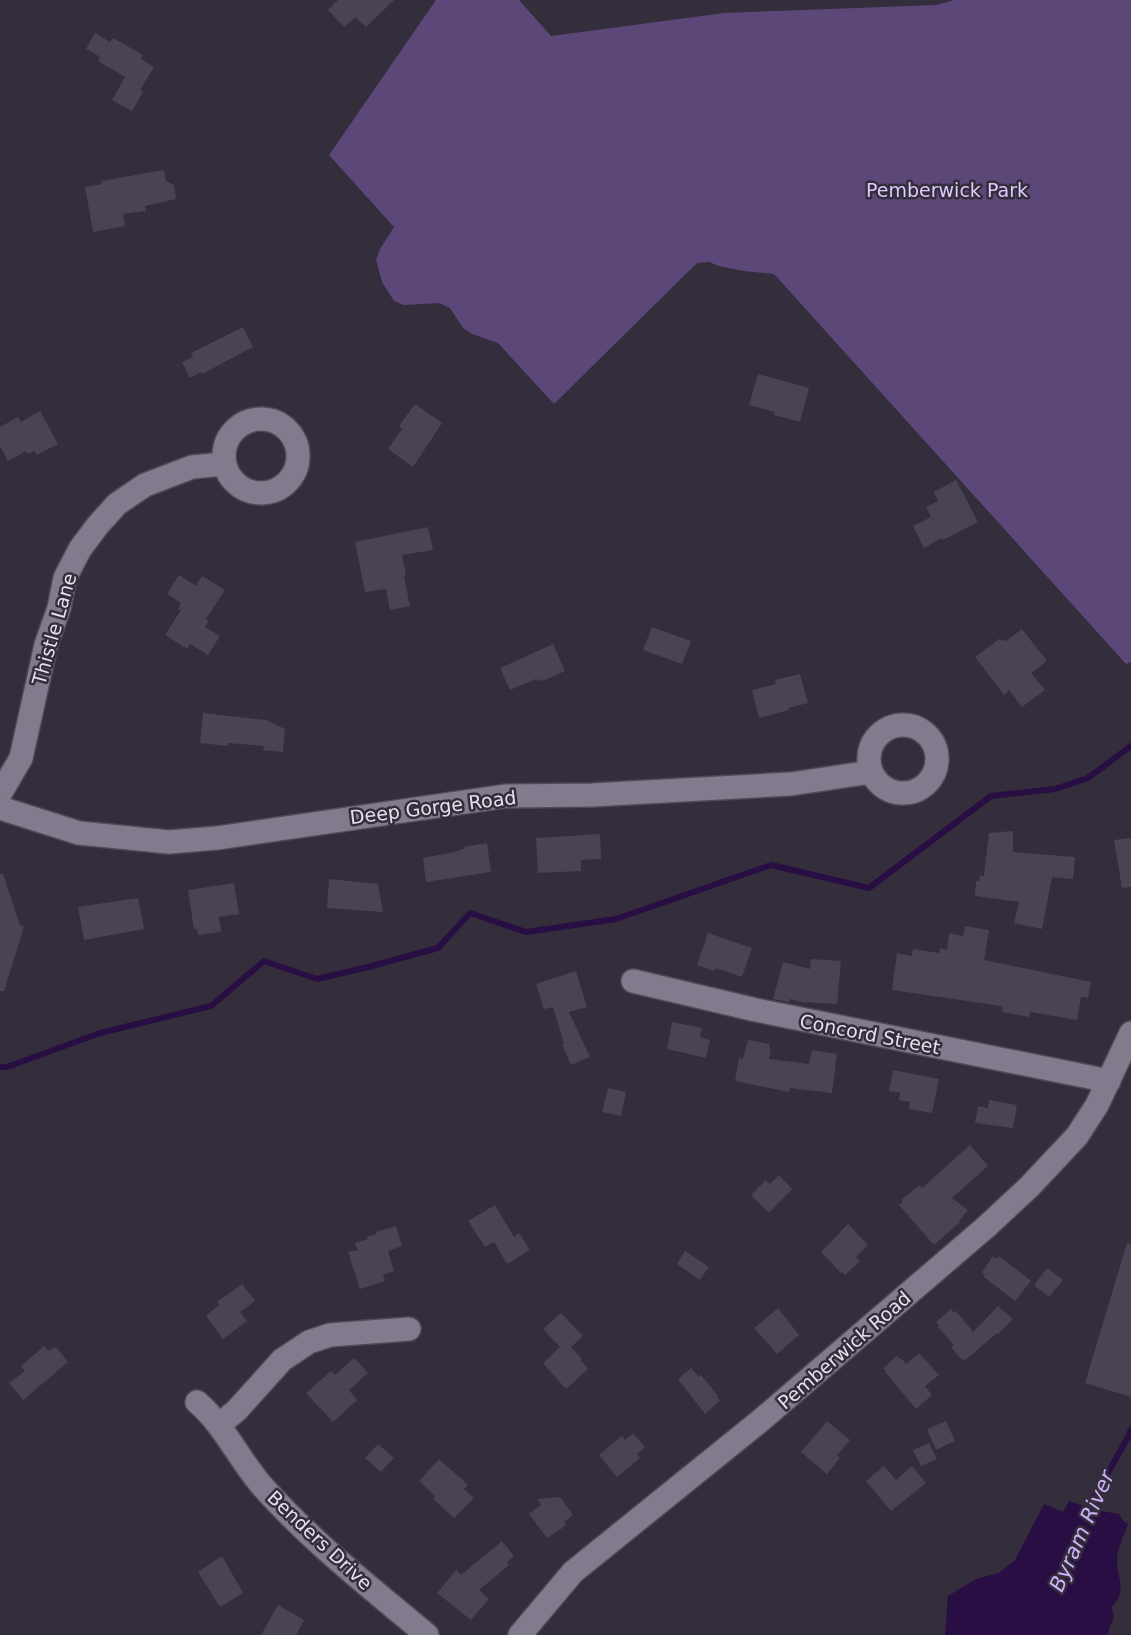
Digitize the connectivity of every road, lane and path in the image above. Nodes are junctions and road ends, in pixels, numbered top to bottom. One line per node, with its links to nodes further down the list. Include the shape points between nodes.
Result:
1 (224, 464): 3 (street, Thistle Lane, via 192,467 145,485 117,504 80,549 65,578 46,645 21,758)
2 (871, 772): 4 (street, Deep Gorge Road, via 778,785 506,796 169,842 79,833)
3 (0, 794)
4 (0, 808)
5 (633, 981): 7 (street, Concord Street)
6 (1131, 1033): 7 (street, Pemberwick Road)
7 (1109, 1081): 12 (street, Pemberwick Road, via 1077,1136 1030,1187 761,1421 573,1572)
8 (409, 1329): 10 (street, via 330,1335 309,1342 282,1360)
9 (197, 1402): 10 (street, Benders Drive)
10 (219, 1425): 11 (street, Benders Drive, via 262,1485 301,1527)
11 (427, 1635)
12 (520, 1635)

